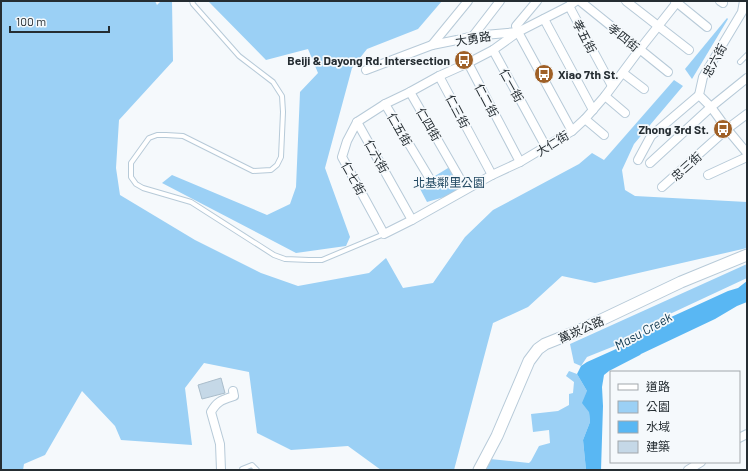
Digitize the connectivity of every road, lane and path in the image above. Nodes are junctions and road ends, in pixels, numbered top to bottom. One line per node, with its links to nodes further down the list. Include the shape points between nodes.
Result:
1 (192, 1): 54 (lane, via 239,56 273,82 282,96 281,157 277,165 270,170 253,170 183,136 157,136 149,138 131,163 132,177 136,184 191,202 274,255 285,259 322,260)
2 (468, 1): 15 (street)
3 (500, 1): 14 (street)
4 (537, 1): 13 (street, via 516,26)
5 (580, 1): 16 (street, 孝四街)
6 (626, 1): 11 (street)
7 (744, 1): 30 (street, 忠六街, via 742,12 704,77)
8 (677, 2): 11 (street, 大仁街); 12 (street)
9 (573, 4): 10 (street, 大勇路); 27 (street, 孝五街)
10 (544, 19): 13 (street, 大勇路); 34 (street)
11 (658, 26): 16 (street, 大仁街); 18 (street)
12 (707, 27)
13 (518, 32): 14 (street, 大勇路); 17 (street); 40 (street)
14 (473, 36): 15 (street, 大勇路)
15 (432, 45): 22 (street, 大勇路)
16 (640, 49): 23 (street, 孝四街); 24 (street, 大仁街)
17 (493, 50): 21 (street); 42 (street, 仁一街)
18 (689, 50)
19 (747, 55): 20 (lane)
20 (740, 62)
21 (468, 63): 25 (street); 46 (street, 仁二街)
22 (366, 70)
23 (668, 72)
24 (623, 73): 27 (street, 大仁街); 28 (street)
25 (438, 76): 29 (street); 48 (street, 仁三街)
26 (747, 78): 33 (street)
27 (612, 86): 31 (street, 大仁街)
28 (644, 89)
29 (410, 92): 32 (street, 仁五街); 51 (street, 仁四街)
30 (699, 95): 33 (street); 45 (street, via 651,136)
31 (605, 96): 34 (street, 大仁街); 35 (street)
32 (385, 104): 38 (street); 50 (street, 仁五街)
33 (711, 107): 39 (street); 47 (street)
34 (593, 110): 37 (street, 大仁街)
35 (625, 113)
36 (747, 114): 39 (street, 忠三街)
37 (585, 119): 40 (street, 大仁街); 41 (street)
38 (358, 122): 53 (street, 仁六街); 54 (street, 仁七街, via 342,156)
39 (726, 129): 43 (street); 52 (street, 忠三街)
40 (572, 131): 42 (street, 大仁街)
41 (604, 135)
42 (546, 147): 46 (street, 大仁街)
43 (747, 152)
44 (747, 157): 49 (street)
45 (638, 160)
46 (520, 162): 48 (street, 大仁街)
47 (650, 163)
48 (492, 175): 53 (street, 大仁街)
49 (708, 175)
50 (430, 179)
51 (463, 184)
52 (662, 187)
53 (412, 220): 54 (street, 大仁街)
54 (384, 234)
55 (747, 255): 61 (street, 萬崁公路, via 681,282 538,349 529,361 497,436)
56 (233, 391): 58 (street, via 234,396 219,401 211,412 220,444)
57 (699, 463): 62 (street)
58 (222, 470)
59 (242, 470): 60 (lane, via 252,465)
60 (257, 470)
61 (479, 470)
62 (688, 470)

